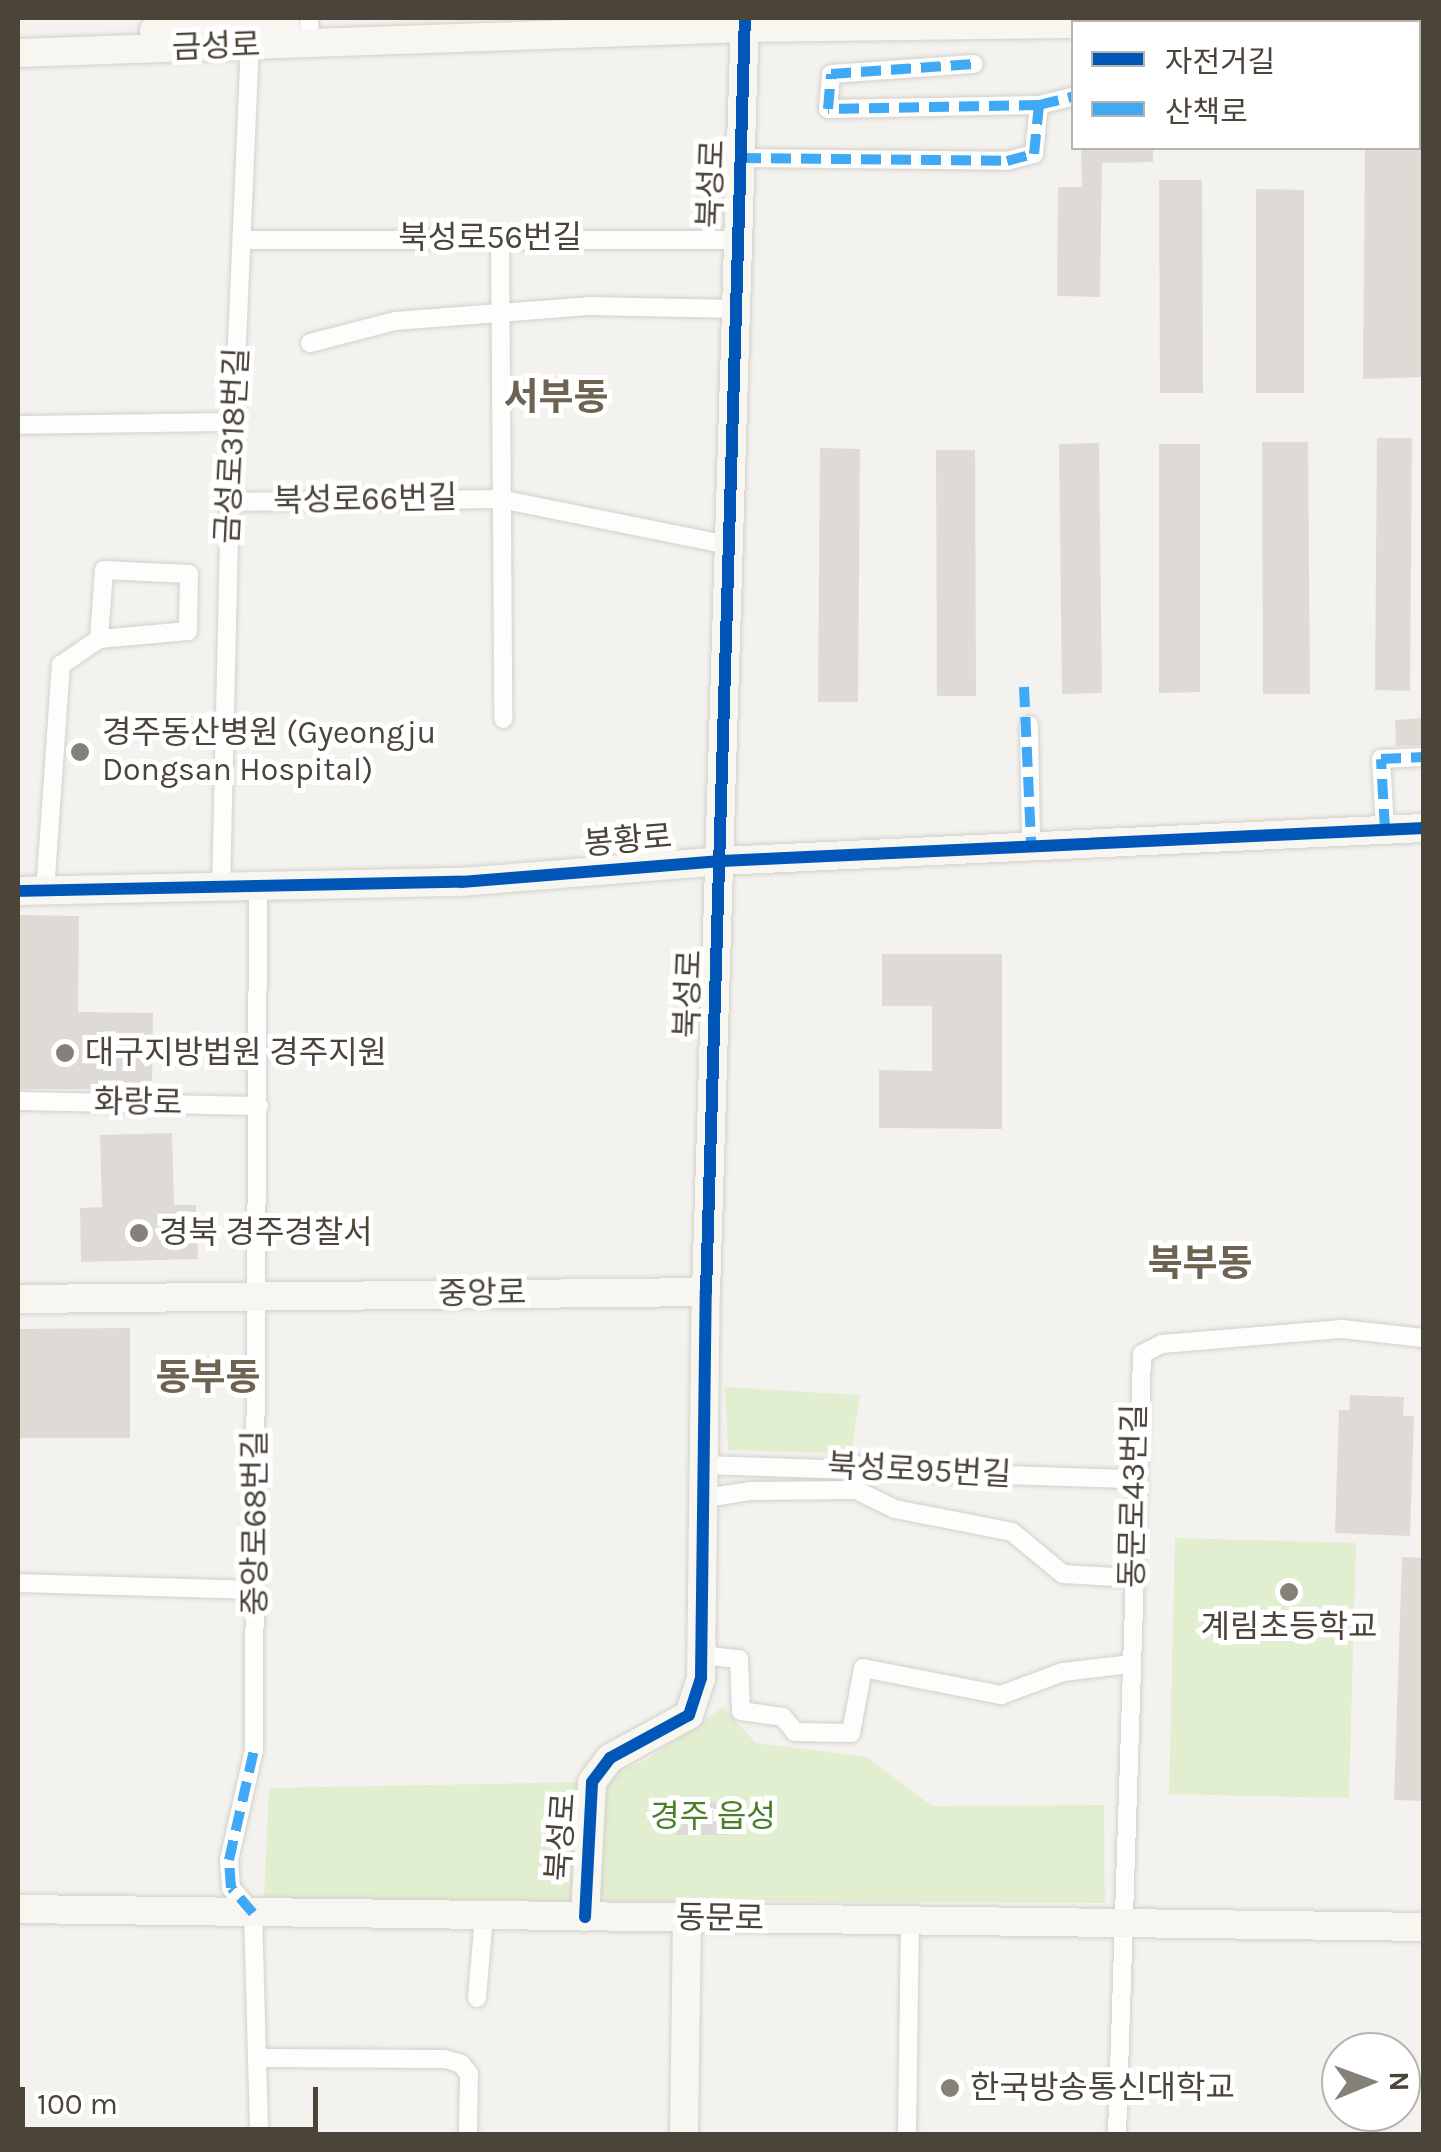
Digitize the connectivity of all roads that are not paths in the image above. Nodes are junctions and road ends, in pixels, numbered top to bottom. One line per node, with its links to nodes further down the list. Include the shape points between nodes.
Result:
1 (498, 18): 6 (street, 금성로)
2 (1290, 18): 3 (street)
3 (1211, 20)
4 (745, 22): 5 (street, 금성로); 6 (street, 금성로); 13 (street, 북성로)
5 (1071, 24)
6 (304, 28): 7 (street, 금성로); 8 (street, 금성로)
7 (18, 34)
8 (250, 47): 9 (street, 금성로); 15 (street, 금성로318번길)
9 (18, 53)
10 (974, 64): 12 (street, via 832,74 828,109)
11 (1071, 97): 12 (street)
12 (1039, 105): 13 (street, via 1034,154 1007,161)
13 (740, 158): 16 (street, 북성로)
14 (500, 236): 15 (street, 북성로56번길); 16 (street, 북성로56번길); 18 (street)
15 (242, 240): 20 (street, 금성로318번길)
16 (738, 240): 17 (street, 북성로)
17 (736, 309): 18 (street, via 588,306); 24 (street, 북성로)
18 (500, 317): 19 (street, via 372,324); 22 (street)
19 (310, 344)
20 (234, 422): 21 (street); 23 (street, 금성로318번길)
21 (18, 424)
22 (500, 499): 23 (street, 북성로66번길); 24 (street, 북성로66번길); 26 (street, 북성로66번길)
23 (230, 502): 34 (street, 금성로318번길)
24 (729, 545): 32 (street, 북성로)
25 (100, 639): 25 (street, via 104,570 189,574 188,631); 35 (street, via 62,666)
26 (503, 720)
27 (1028, 724): 31 (street)
28 (1424, 756): 30 (street, via 1381,758)
29 (1424, 828): 30 (street, 봉황로)
30 (1384, 829): 31 (street, 봉황로)
31 (1031, 844): 32 (street, 봉황로)
32 (721, 861): 33 (street, 봉황로); 38 (street, 북성로)
33 (258, 890): 34 (street, 봉황로); 37 (street)
34 (221, 891): 35 (street, 봉황로)
35 (31, 892)
36 (18, 1101): 37 (street, 화랑로)
37 (259, 1106): 39 (street)
38 (706, 1292): 39 (street, 중앙로); 42 (street, 북성로)
39 (258, 1296): 40 (street, 중앙로); 49 (street, 중앙로68번길)
40 (18, 1299)
41 (1424, 1338): 44 (street, 동문로43번길, via 1342,1329 1162,1344 1142,1354)
42 (704, 1465): 43 (street, 북성로95번길); 46 (street, 북성로)
43 (857, 1466): 44 (street, 북성로95번길, via 903,1474); 45 (street)
44 (1134, 1478): 47 (street, 동문로43번길)
45 (856, 1490): 46 (street, via 750,1491 712,1497); 47 (street, via 894,1509 1012,1532 1063,1574)
46 (703, 1510): 50 (street, 북성로)
47 (1132, 1578): 51 (street, 동문로43번길)
48 (18, 1583): 49 (street)
49 (255, 1590): 53 (street, 중앙로68번길, via 254,1750 229,1860 231,1888)
50 (702, 1629): 51 (street, via 709,1656 738,1660 741,1712 782,1717 795,1732 851,1733 863,1668 1000,1695 1063,1672); 55 (street, 북성로, via 698,1699 688,1714 610,1758 592,1782)
51 (1130, 1664): 58 (street, 동문로43번길)
52 (18, 1909): 53 (street, 동문로)
53 (254, 1912): 54 (street, 동문로); 61 (street)
54 (484, 1916): 55 (street, 동문로); 60 (street)
55 (585, 1917): 56 (street, 동문로)
56 (687, 1918): 57 (street, 동문로); 64 (street)
57 (910, 1921): 58 (street, 동문로); 65 (street)
58 (1122, 1924): 59 (street, 동문로); 66 (street, 동문로43번길)
59 (1424, 1927)
60 (476, 1998)
61 (260, 2058): 62 (street); 63 (street, via 445,2058 468,2074)
62 (259, 2134)
63 (468, 2134)
64 (684, 2134)
65 (908, 2134)
66 (1118, 2134)

